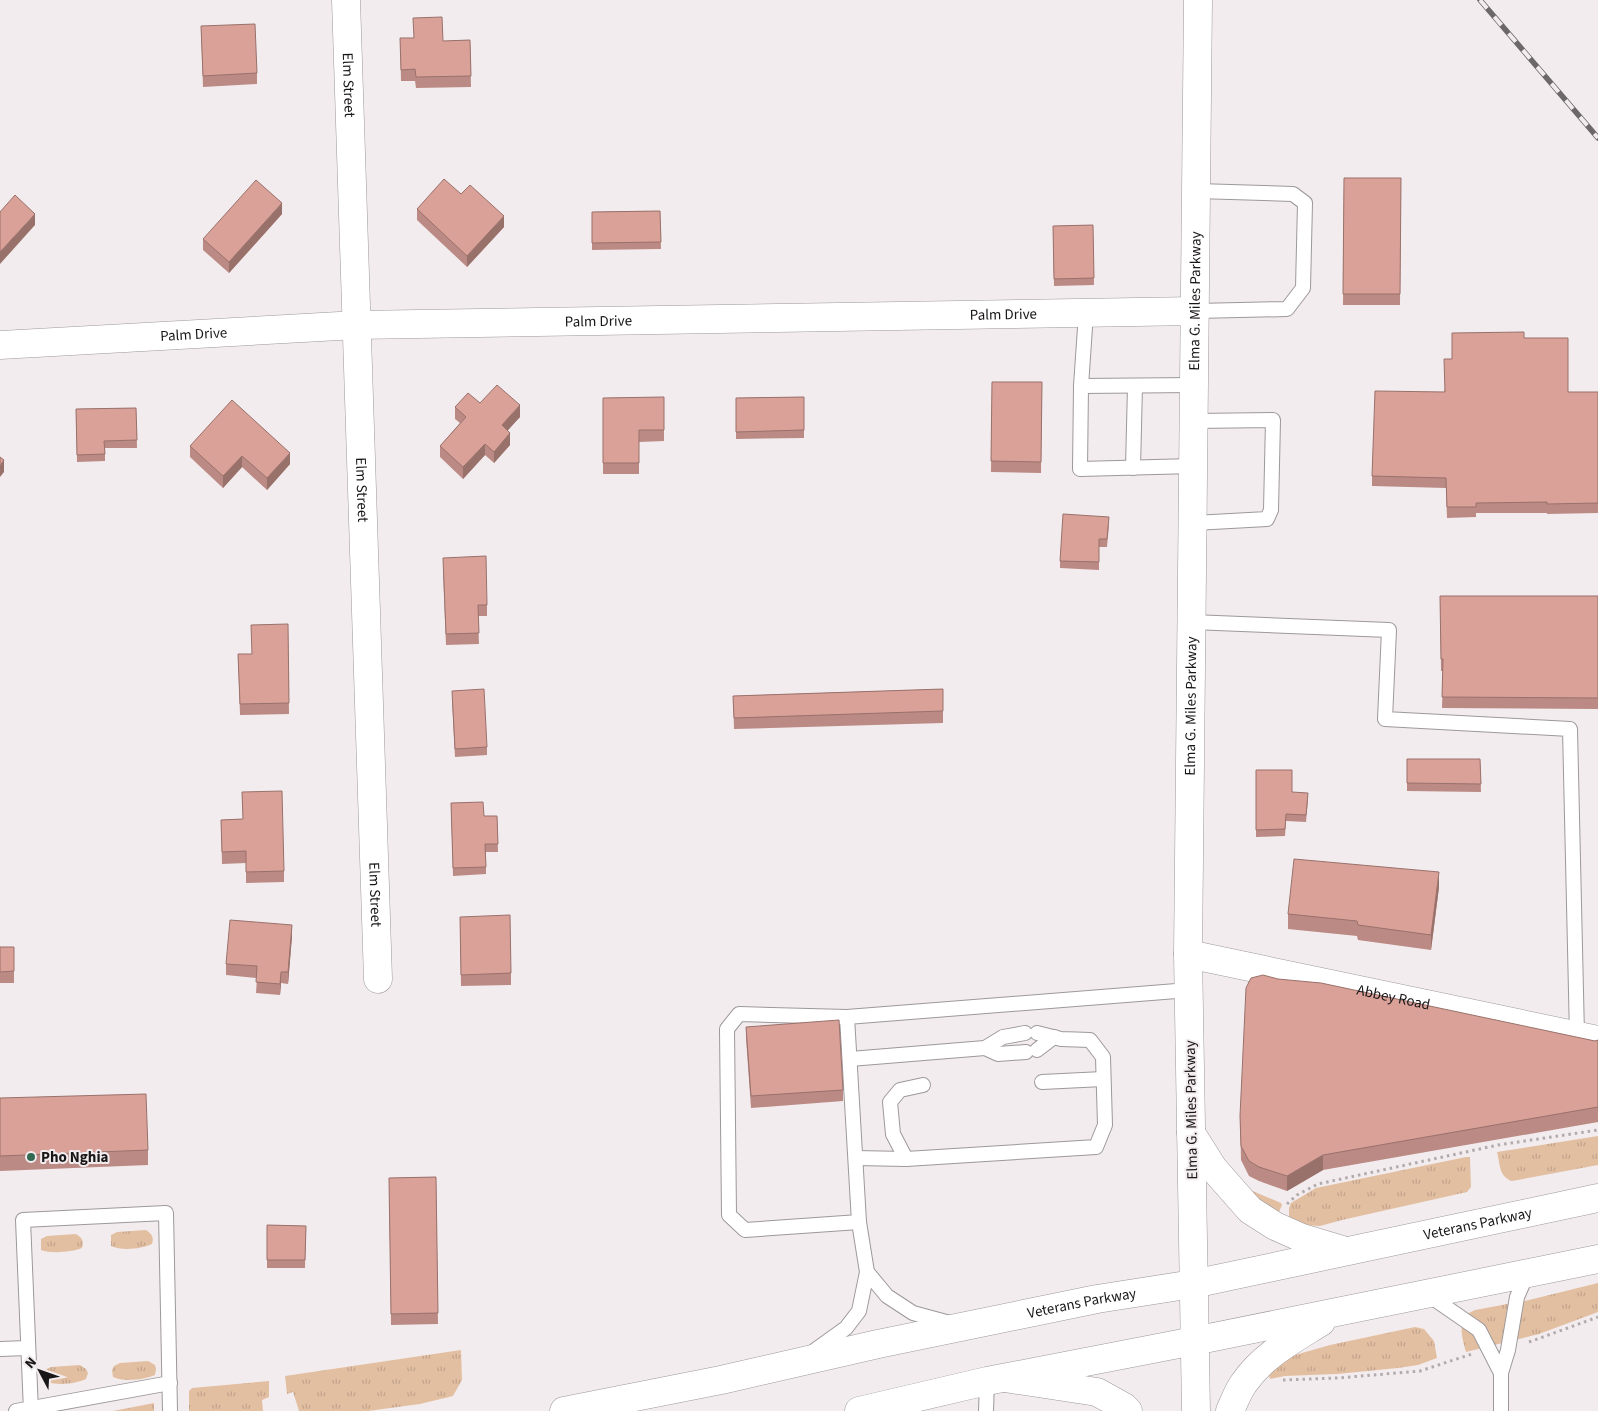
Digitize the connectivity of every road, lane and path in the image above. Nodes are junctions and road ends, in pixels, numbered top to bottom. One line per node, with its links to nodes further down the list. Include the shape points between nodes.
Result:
1 (346, 0): 6 (main road, Elm Street)
2 (1198, 0): 3 (main road, Elma G. Miles Parkway)
3 (1198, 191): 4 (main road, Elma G. Miles Parkway); 4 (lane, via 1293,194 1305,203 1303,288 1286,309)
4 (1196, 311): 5 (main road, Palm Drive); 8 (main road, Elma G. Miles Parkway)
5 (1086, 313): 6 (main road, Palm Drive); 9 (lane)
6 (357, 325): 7 (main road, Palm Drive); 17 (main road, Elm Street)
7 (0, 345)
8 (1194, 385): 10 (lane); 11 (main road, Elma G. Miles Parkway)
9 (1081, 386): 10 (lane); 13 (lane, via 1080,469)
10 (1134, 386): 13 (lane)
11 (1194, 421): 12 (main road, Elma G. Miles Parkway); 14 (lane, via 1273,420 1271,510 1267,519)
12 (1193, 466): 13 (lane); 14 (main road, Elma G. Miles Parkway)
13 (1134, 468)
14 (1194, 522): 15 (main road, Elma G. Miles Parkway)
15 (1192, 622): 16 (main road, Elma G. Miles Parkway); 21 (lane, via 1389,630 1385,719 1570,729)
16 (1188, 954): 18 (main road, Elma G. Miles Parkway); 21 (main road, Abbey Road)
17 (378, 979)
18 (1189, 990): 19 (lane); 28 (main road, Elma G. Miles Parkway)
19 (847, 1017): 23 (lane); 33 (lane, via 739,1014 727,1029 728,1215 745,1230)
20 (1054, 1037): 22 (lane, via 1031,1033 1003,1037); 22 (lane, via 1032,1051 998,1054); 24 (lane, via 1090,1040 1103,1056)
21 (1588, 1037)
22 (985, 1048): 23 (lane)
23 (850, 1059): 29 (lane)
24 (1103, 1079): 25 (lane); 30 (lane, via 1104,1125 1096,1147)
25 (1042, 1082)
26 (923, 1085): 30 (lane, via 900,1090 890,1102 893,1134)
27 (1598, 1130): 32 (path, via 1498,1145 1318,1184 1297,1195)
28 (1191, 1133): 34 (main road, via 1213,1168 1250,1210 1302,1238); 38 (main road, Elma G. Miles Parkway)
29 (856, 1158): 30 (lane); 33 (lane)
30 (906, 1158)
31 (1598, 1198): 34 (main road, Veterans Parkway)
32 (1286, 1207)
33 (859, 1222): 36 (lane)
34 (1346, 1251): 38 (main road, Veterans Parkway)
35 (1598, 1259): 37 (main road)
36 (867, 1272): 42 (lane, via 886,1296 913,1313 946,1322); 48 (lane, via 859,1311 846,1328)
37 (1527, 1274): 39 (main road); 46 (lane, via 1517,1297)
38 (1193, 1284): 42 (main road, Veterans Parkway, via 1097,1299); 43 (main road, Elma G. Miles Parkway)
39 (1426, 1294): 40 (main road); 47 (lane, via 1479,1330)
40 (1338, 1312): 43 (main road); 62 (main road, via 1287,1342 1256,1368 1243,1384)
41 (1598, 1317): 46 (path)
42 (976, 1325): 48 (main road, Veterans Parkway)
43 (1194, 1341): 50 (main road); 61 (main road, Elma G. Miles Parkway)
44 (28, 1348): 45 (lane); 52 (lane, via 23,1220 166,1213); 54 (lane)
45 (0, 1349)
46 (1508, 1350): 49 (lane)
47 (1490, 1352): 49 (lane); 51 (path, via 1420,1371)
48 (801, 1361): 57 (main road, Veterans Parkway)
49 (1501, 1373): 63 (lane)
50 (996, 1380): 53 (main road); 59 (lane); 60 (main road, via 1097,1392)
51 (1281, 1380)
52 (170, 1383): 54 (lane); 56 (lane)
53 (897, 1407): 58 (main road)
54 (31, 1409): 55 (lane)
55 (16, 1411)
56 (170, 1411)
57 (564, 1411)
58 (859, 1411)
59 (986, 1411)
60 (1128, 1411)
61 (1196, 1411)
62 (1230, 1411)
63 (1501, 1411)

